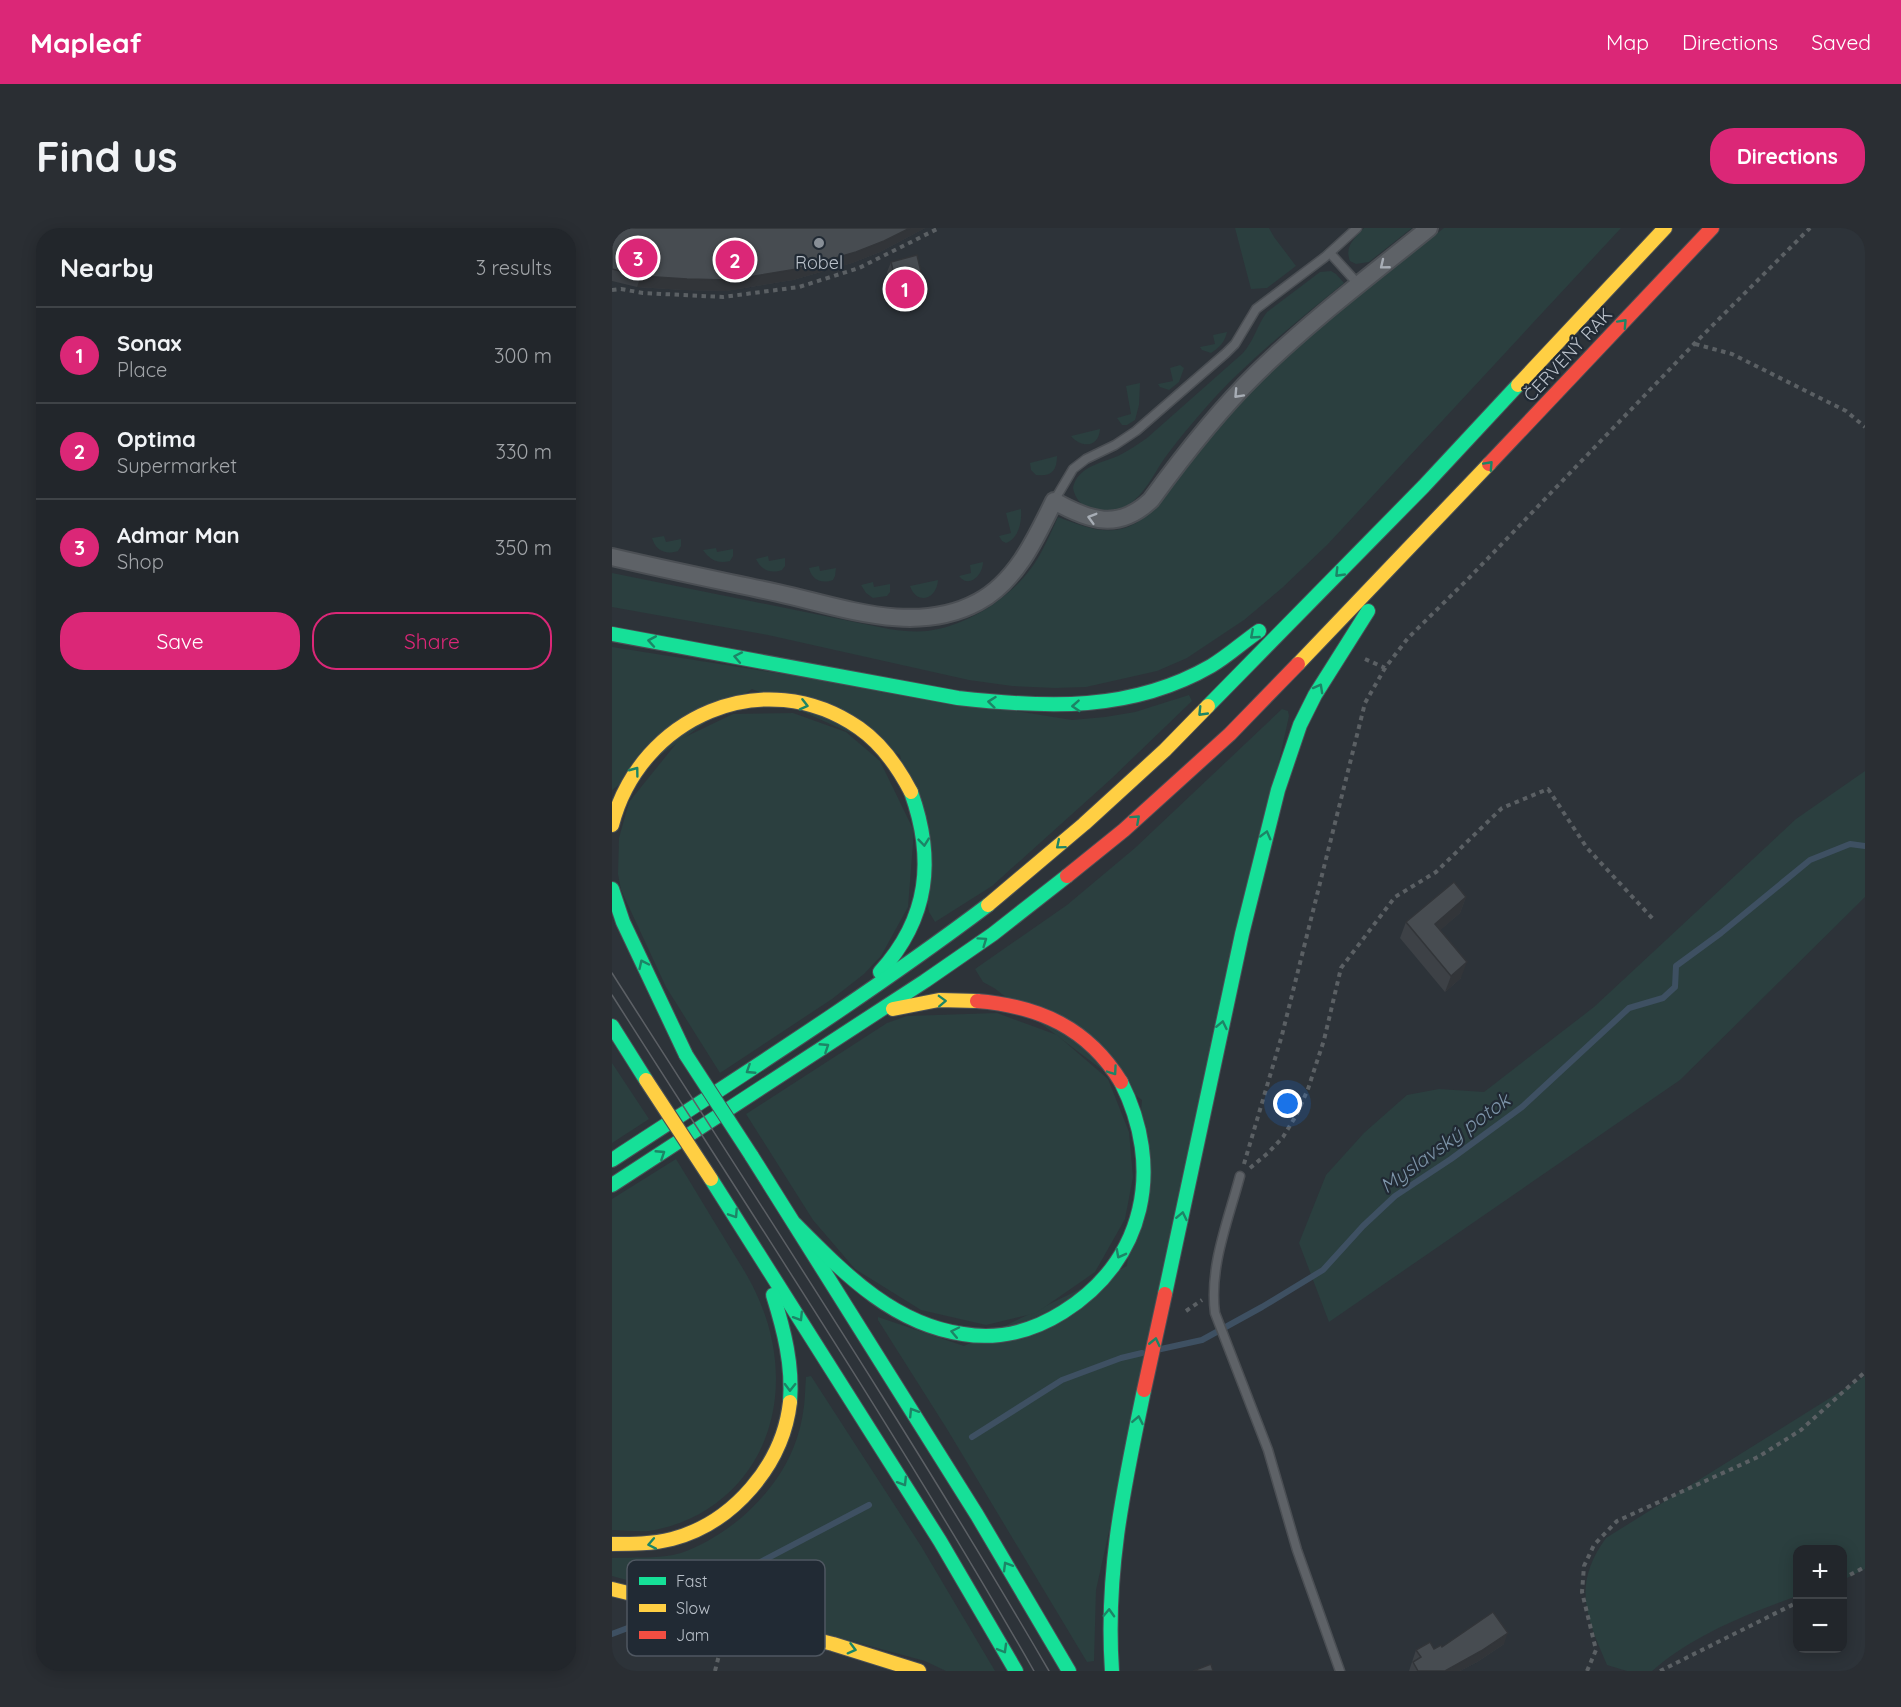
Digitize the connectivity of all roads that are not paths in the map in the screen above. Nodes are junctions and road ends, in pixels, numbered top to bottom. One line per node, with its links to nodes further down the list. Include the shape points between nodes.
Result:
1 (1357, 228): 5 (lane)
2 (1429, 228): 6 (street, one-way to 6)
3 (1665, 228): 7 (highway, ČERVENÝ RAK)
4 (1712, 228): 9 (highway, ČERVENÝ RAK, one-way to 4)
5 (1330, 253): 6 (lane); 8 (lane, via 1264,302 1226,353 1136,431 1073,469)
6 (1359, 285): 8 (street, one-way to 8, via 1257,373 1142,509 1109,521)
7 (1424, 486): 11 (highway); 17 (highway, one-way to 17, via 1165,750 1084,824 993,901)
8 (1054, 501): 10 (street, via 1018,565 994,591 967,608 928,618 857,612)
9 (1449, 507): 19 (highway, one-way to 9, via 993,934 1124,830 1230,734); 35 (highway, one-way to 9, bridge, via 1111,1572 1120,1508 1242,934 1286,764 1300,724 1343,648)
10 (612, 557)
11 (1310, 582)
12 (1270, 621): 13 (highway, one-way to 13, via 1222,660 1169,687 1085,706 1051,707 927,692)
13 (612, 634)
14 (612, 825): 17 (highway, one-way to 17, via 631,776 660,742 697,715 737,701 782,700 822,710 853,725 883,748 904,778 921,817 926,864 923,887 905,941 874,979)
15 (612, 889): 21 (highway, one-way to 15, via 623,922)
16 (624, 958): 21 (highway)
17 (835, 1015): 23 (highway, one-way to 23)
18 (612, 1026): 22 (highway)
19 (848, 1032): 25 (highway, one-way to 19); 26 (highway, one-way to 26, via 902,1006 956,1001 1012,1005 1072,1027 1112,1067 1135,1109 1142,1133 1142,1202 1115,1264 1098,1285 1037,1326 990,1336 940,1329 882,1302 845,1273)
20 (612, 1038): 22 (highway)
21 (686, 1055): 26 (highway, bridge)
22 (646, 1080): 27 (highway, one-way to 27, bridge)
23 (612, 1160)
24 (1240, 1176): 36 (lane, via 1216,1263 1215,1313 1268,1450 1297,1550)
25 (612, 1185)
26 (795, 1224): 34 (highway, one-way to 26, via 977,1515)
27 (757, 1249): 28 (highway, one-way to 28, via 784,1330 790,1374 789,1407 778,1446 749,1491 705,1526 658,1543); 33 (highway, one-way to 33, via 940,1541)
28 (612, 1544)
29 (612, 1589): 30 (highway, one-way to 30)
30 (627, 1593)
31 (825, 1643): 32 (highway, one-way to 32)
32 (919, 1671)
33 (1016, 1671)
34 (1069, 1671)
35 (1112, 1671)
36 (1340, 1671)

